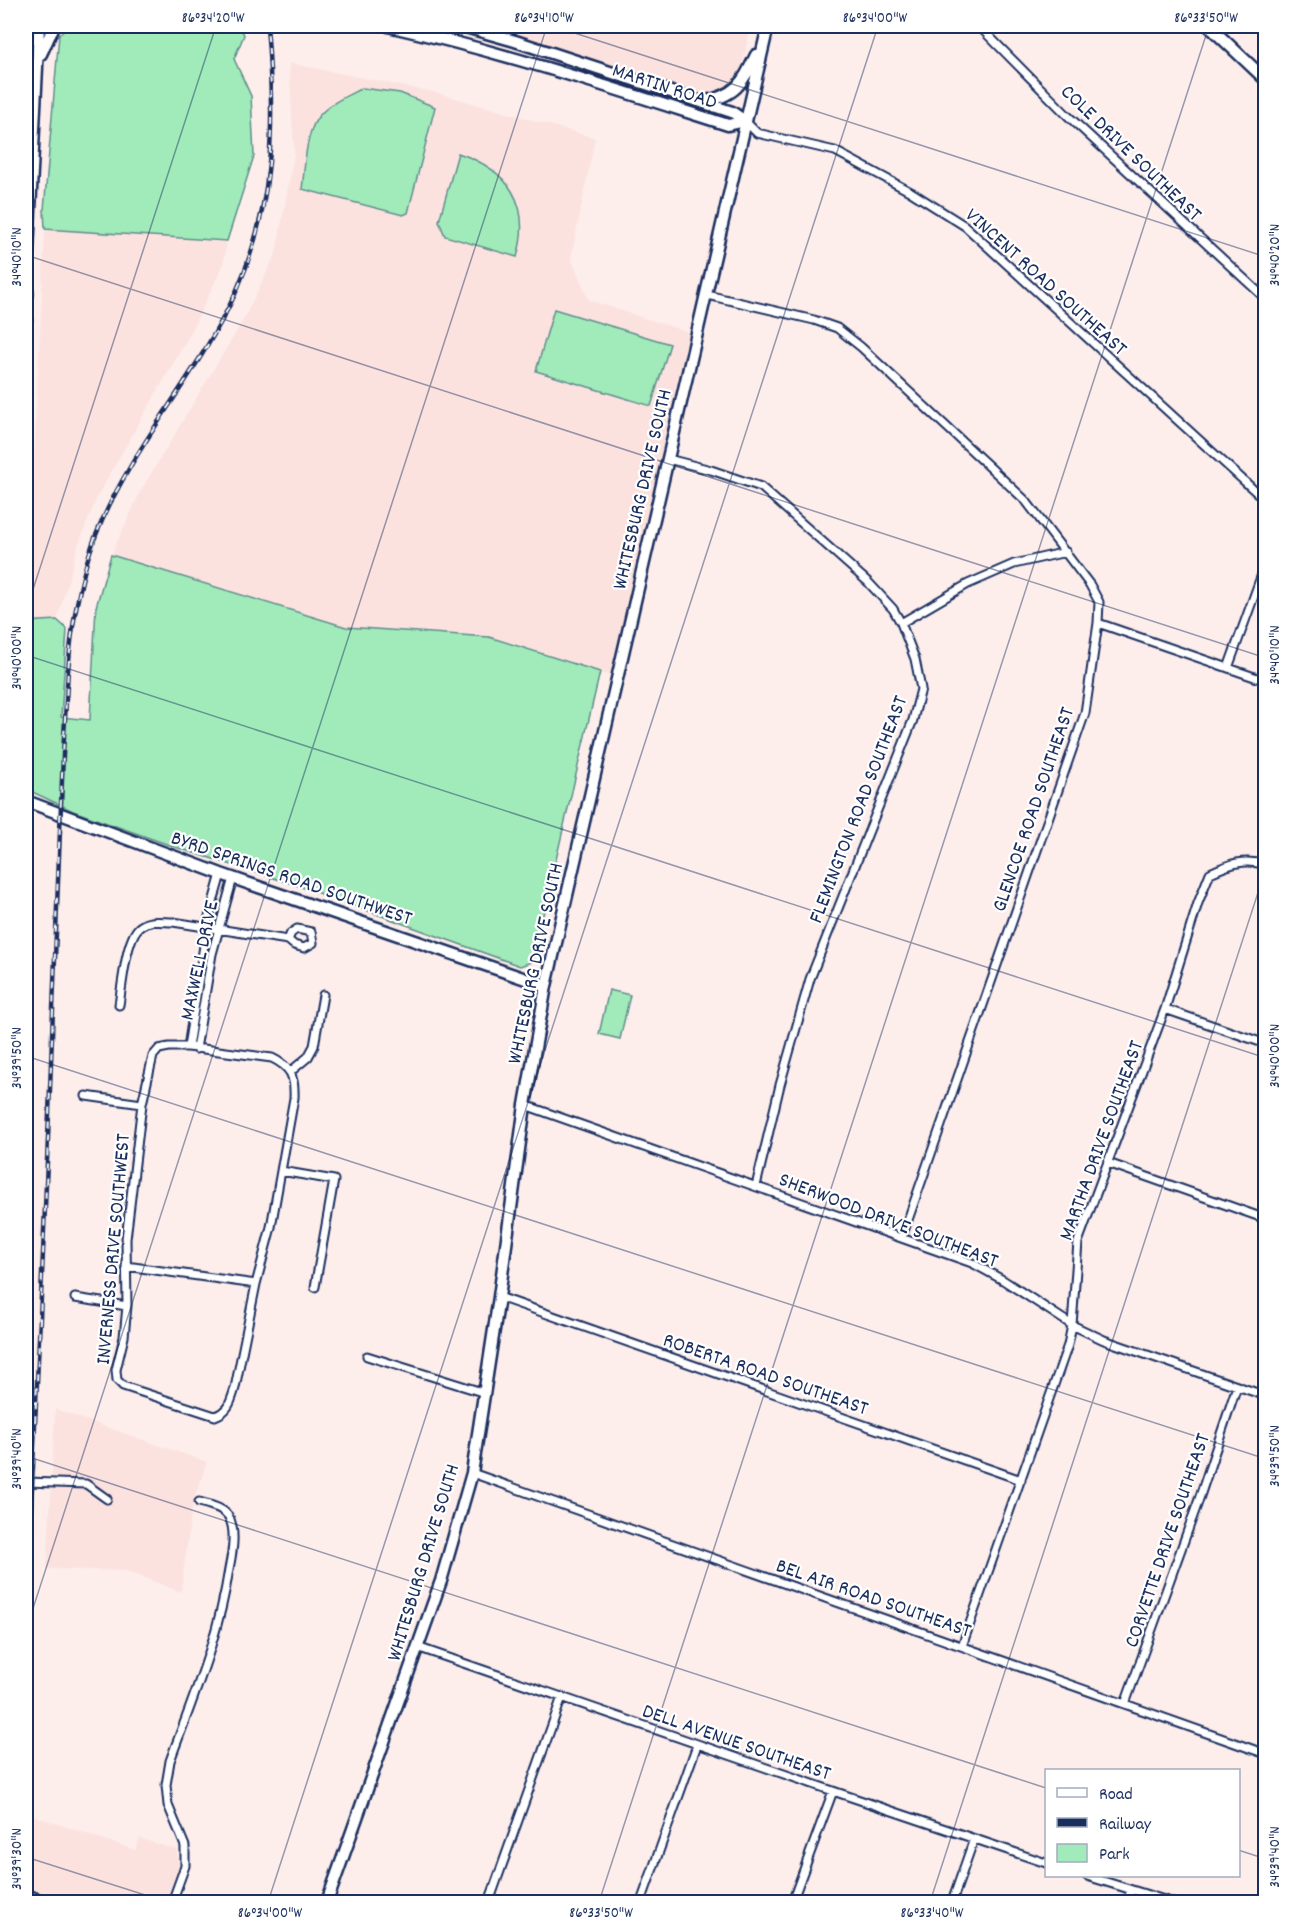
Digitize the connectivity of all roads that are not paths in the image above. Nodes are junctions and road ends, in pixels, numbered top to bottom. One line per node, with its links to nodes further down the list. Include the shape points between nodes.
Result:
1 (54, 26): 8 (main road)
2 (388, 26): 11 (main road, MARTIN ROAD, via 522,59 728,125)
3 (462, 26): 10 (main road, MARTIN ROAD)
4 (979, 26): 14 (street, COLE DRIVE SOUTHEAST, via 1067,115)
5 (1209, 26): 9 (main road)
6 (38, 29): 8 (main road)
7 (767, 30): 10 (main road, via 743,81 728,95); 11 (main road, WHITESBURG DRIVE SOUTH)
8 (37, 62): 12 (main road)
9 (1266, 80)
10 (701, 102): 11 (main road, MARTIN ROAD, via 732,112)
11 (745, 121): 13 (main road, WHITESBURG DRIVE SOUTH); 17 (street, VINCENT ROAD SOUTHEAST, via 757,133 835,151 965,226)
12 (26, 294): 15 (main road)
13 (707, 295): 16 (main road, WHITESBURG DRIVE SOUTH); 18 (street, GLENCOE ROAD SOUTHEAST, via 837,328 1026,501)
14 (1266, 299)
15 (26, 320)
16 (668, 459): 20 (street, FLEMINGTON ROAD SOUTHEAST, via 761,487 868,582); 31 (main road, WHITESBURG DRIVE SOUTH)
17 (1266, 501)
18 (1066, 552): 20 (street, via 1014,564 968,584); 21 (street, GLENCOE ROAD SOUTHEAST, via 1099,602)
19 (1266, 563): 22 (street)
20 (901, 623): 44 (street, FLEMINGTON ROAD SOUTHEAST, via 921,689 913,720 810,979)
21 (1098, 623): 22 (street); 46 (street, GLENCOE ROAD SOUTHEAST, via 1084,713)
22 (1228, 668): 23 (street)
23 (1266, 681)
24 (26, 801): 26 (main road, BYRD SPRINGS ROAD SOUTHWEST)
25 (1266, 865): 34 (street, MARTHA DRIVE SOUTHEAST, via 1252,861 1227,865 1210,873)
26 (221, 874): 27 (main road, BYRD SPRINGS ROAD SOUTHWEST); 28 (street)
27 (234, 878): 29 (street, MAXWELL DRIVE); 31 (main road, BYRD SPRINGS ROAD SOUTHWEST)
28 (207, 927): 29 (street); 33 (street, via 154,921 140,926 131,937); 36 (street)
29 (219, 929): 30 (street); 37 (street, MAXWELL DRIVE)
30 (288, 940)
31 (546, 986): 41 (main road, WHITESBURG DRIVE SOUTH)
32 (322, 995): 38 (street, via 314,1046 308,1057)
33 (119, 1005)
34 (1165, 1009): 35 (street); 42 (street, MARTHA DRIVE SOUTHEAST)
35 (1266, 1044)
36 (188, 1047): 37 (street, INVERNESS DRIVE SOUTHWEST); 40 (street, INVERNESS DRIVE SOUTHWEST, via 159,1049 153,1056)
37 (196, 1049): 38 (street, INVERNESS DRIVE SOUTHWEST, via 272,1058)
38 (290, 1072): 43 (street, INVERNESS DRIVE SOUTHWEST, via 295,1083 294,1098)
39 (86, 1096): 40 (street)
40 (142, 1104): 47 (street, INVERNESS DRIVE SOUTHWEST)
41 (525, 1105): 44 (street, SHERWOOD DRIVE SOUTHEAST); 50 (main road, WHITESBURG DRIVE SOUTH)
42 (1108, 1163): 45 (street); 53 (street, MARTHA DRIVE SOUTHEAST, via 1078,1242)
43 (281, 1171): 48 (street, INVERNESS DRIVE SOUTHWEST); 49 (street, via 334,1180)
44 (756, 1186): 46 (street, SHERWOOD DRIVE SOUTHEAST)
45 (1266, 1219)
46 (902, 1238): 53 (street, SHERWOOD DRIVE SOUTHEAST, via 972,1263)
47 (126, 1266): 48 (street); 52 (street, INVERNESS DRIVE SOUTHWEST)
48 (256, 1284): 52 (street, INVERNESS DRIVE SOUTHWEST, via 230,1404 214,1416 123,1386 117,1380)
49 (315, 1287)
50 (499, 1297): 56 (main road, WHITESBURG DRIVE SOUTH); 59 (street, ROBERTA ROAD SOUTHEAST)
51 (75, 1298): 52 (street)
52 (127, 1306)
53 (1072, 1325): 55 (street, SHERWOOD DRIVE SOUTHEAST); 59 (street, MARTHA DRIVE SOUTHEAST)
54 (367, 1356): 56 (street)
55 (1237, 1386): 57 (street, SHERWOOD DRIVE SOUTHEAST); 66 (street, CORVETTE DRIVE SOUTHEAST)
56 (485, 1393): 58 (main road, WHITESBURG DRIVE SOUTH)
57 (1266, 1396)
58 (472, 1473): 63 (street, BEL AIR ROAD SOUTHEAST); 64 (main road, WHITESBURG DRIVE SOUTH)
59 (1021, 1480): 63 (street, MARTHA DRIVE SOUTHEAST)
60 (26, 1482): 61 (street, via 86,1484)
61 (107, 1499)
62 (199, 1502): 76 (street, via 227,1514 233,1546 218,1626 170,1761 168,1805 185,1846 185,1866)
63 (962, 1646): 66 (street, BEL AIR ROAD SOUTHEAST)
64 (417, 1647): 65 (street, DELL AVENUE SOUTHEAST); 77 (main road, WHITESBURG DRIVE SOUTH)
65 (562, 1697): 67 (street, DELL AVENUE SOUTHEAST); 78 (street)
66 (1125, 1704): 68 (street, BEL AIR ROAD SOUTHEAST)
67 (697, 1744): 69 (street, DELL AVENUE SOUTHEAST); 79 (street)
68 (1266, 1754)
69 (832, 1791): 70 (street, DELL AVENUE SOUTHEAST); 80 (street)
70 (974, 1839): 71 (street, DELL AVENUE SOUTHEAST); 81 (street)
71 (1045, 1862)
72 (1093, 1877): 73 (street)
73 (1131, 1890): 82 (street); 83 (street)
74 (26, 1895): 75 (main road)
75 (44, 1902)
76 (172, 1902)
77 (327, 1902)
78 (489, 1902)
79 (641, 1902)
80 (792, 1902)
81 (952, 1902)
82 (1127, 1902)
83 (1172, 1902)

